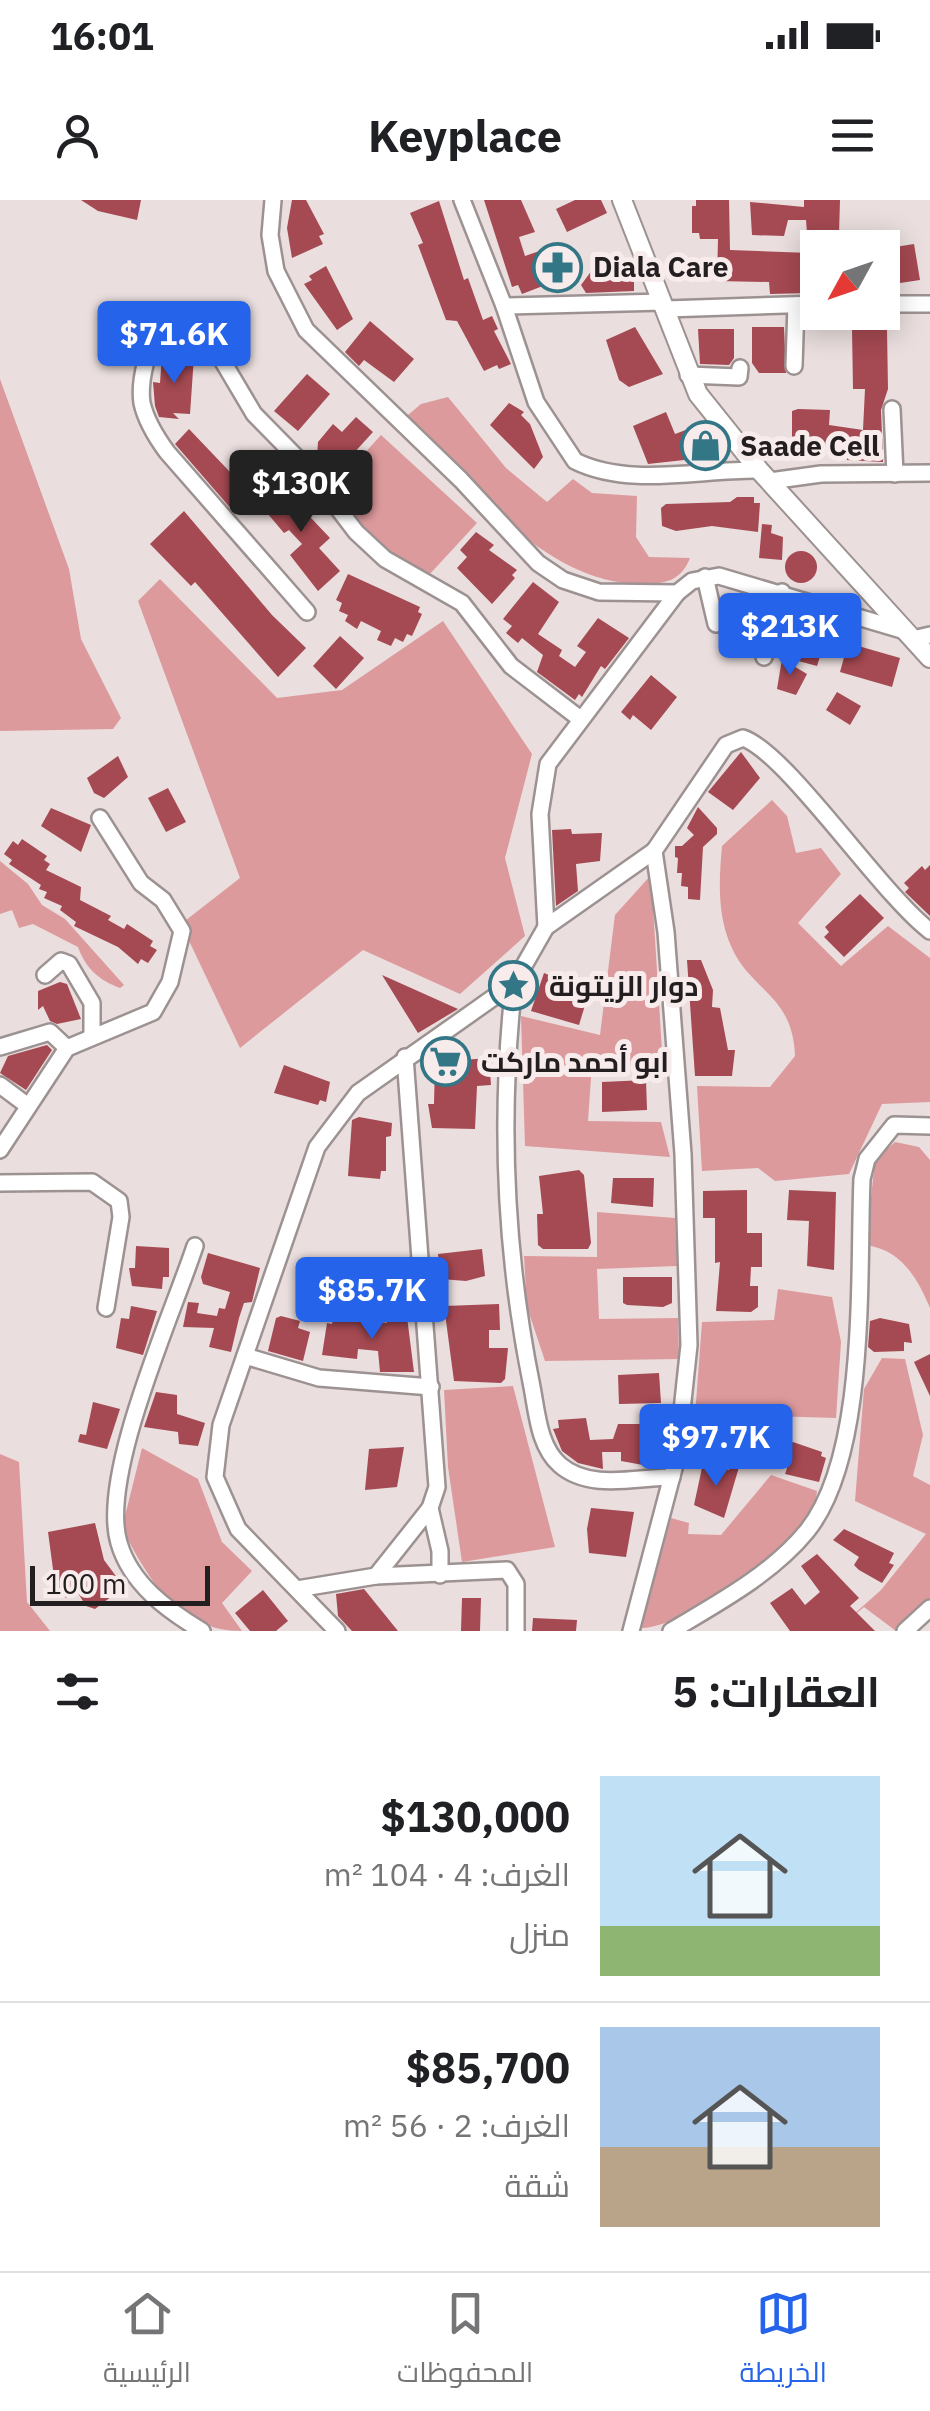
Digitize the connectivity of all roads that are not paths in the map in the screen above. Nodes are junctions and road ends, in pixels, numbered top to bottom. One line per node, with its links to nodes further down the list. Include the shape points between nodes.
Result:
1 (273, 200): 18 (street, via 276,271 306,330 538,563 562,580 599,592)
2 (462, 200): 9 (street)
3 (622, 200): 8 (street)
4 (796, 304): 5 (street); 8 (street); 10 (street)
5 (800, 304)
6 (900, 304): 7 (street)
7 (930, 304)
8 (664, 305): 9 (street); 12 (street)
9 (504, 306): 16 (street, via 536,402 574,461 615,472)
10 (794, 366)
11 (740, 368): 12 (street, via 739,377)
12 (688, 375): 16 (street)
13 (892, 409): 15 (street)
14 (930, 473): 15 (street)
15 (895, 474): 16 (street)
16 (764, 476): 22 (street)
17 (705, 578): 18 (street); 19 (street); 21 (street)
18 (677, 592): 25 (street)
19 (782, 592): 22 (street); 23 (street)
20 (306, 612): 25 (street, via 166,452 150,424 142,388 150,351 173,324 202,328 254,414 356,532 385,559 462,604 512,666)
21 (716, 624)
22 (916, 635): 24 (street)
23 (764, 657)
24 (930, 658)
25 (579, 718): 28 (street, via 548,764 542,790)
26 (100, 818): 32 (street, via 141,884 162,900 182,931 170,982 153,1012 122,1029)
27 (654, 851): 28 (street); 29 (street, via 726,746 743,738 770,757); 47 (street, via 666,932 689,1295 685,1403)
28 (546, 928): 31 (street)
29 (930, 932)
30 (46, 975): 32 (street, via 60,961 69,964 92,1003)
31 (514, 983): 35 (street); 47 (street, via 506,1186 518,1310 544,1439 554,1459 578,1475)
32 (92, 1034): 34 (street)
33 (0, 1047): 34 (street, via 31,1026)
34 (67, 1048): 37 (street)
35 (405, 1057): 42 (street); 45 (street, via 358,1093 317,1147)
36 (0, 1085): 37 (street)
37 (28, 1106): 39 (street)
38 (927, 1130): 57 (street, via 894,1125 867,1159 849,1433 824,1505 769,1567)
39 (0, 1150)
40 (0, 1183): 44 (street, via 92,1182 118,1201)
41 (195, 1246): 53 (street, via 114,1497 120,1546 144,1586)
42 (426, 1297): 43 (street); 46 (street)
43 (374, 1302)
44 (106, 1308)
45 (246, 1356): 46 (street, via 289,1371); 51 (street, via 221,1425 217,1490 238,1529)
46 (431, 1387): 48 (street, via 438,1474)
47 (672, 1477): 56 (street)
48 (430, 1508): 49 (street); 50 (street)
49 (440, 1575): 50 (street); 55 (street, via 511,1572)
50 (376, 1576): 51 (street)
51 (297, 1589): 54 (street)
52 (930, 1608): 58 (street)
53 (202, 1631)
54 (337, 1631)
55 (516, 1631)
56 (631, 1631)
57 (671, 1631)
58 (905, 1631)

